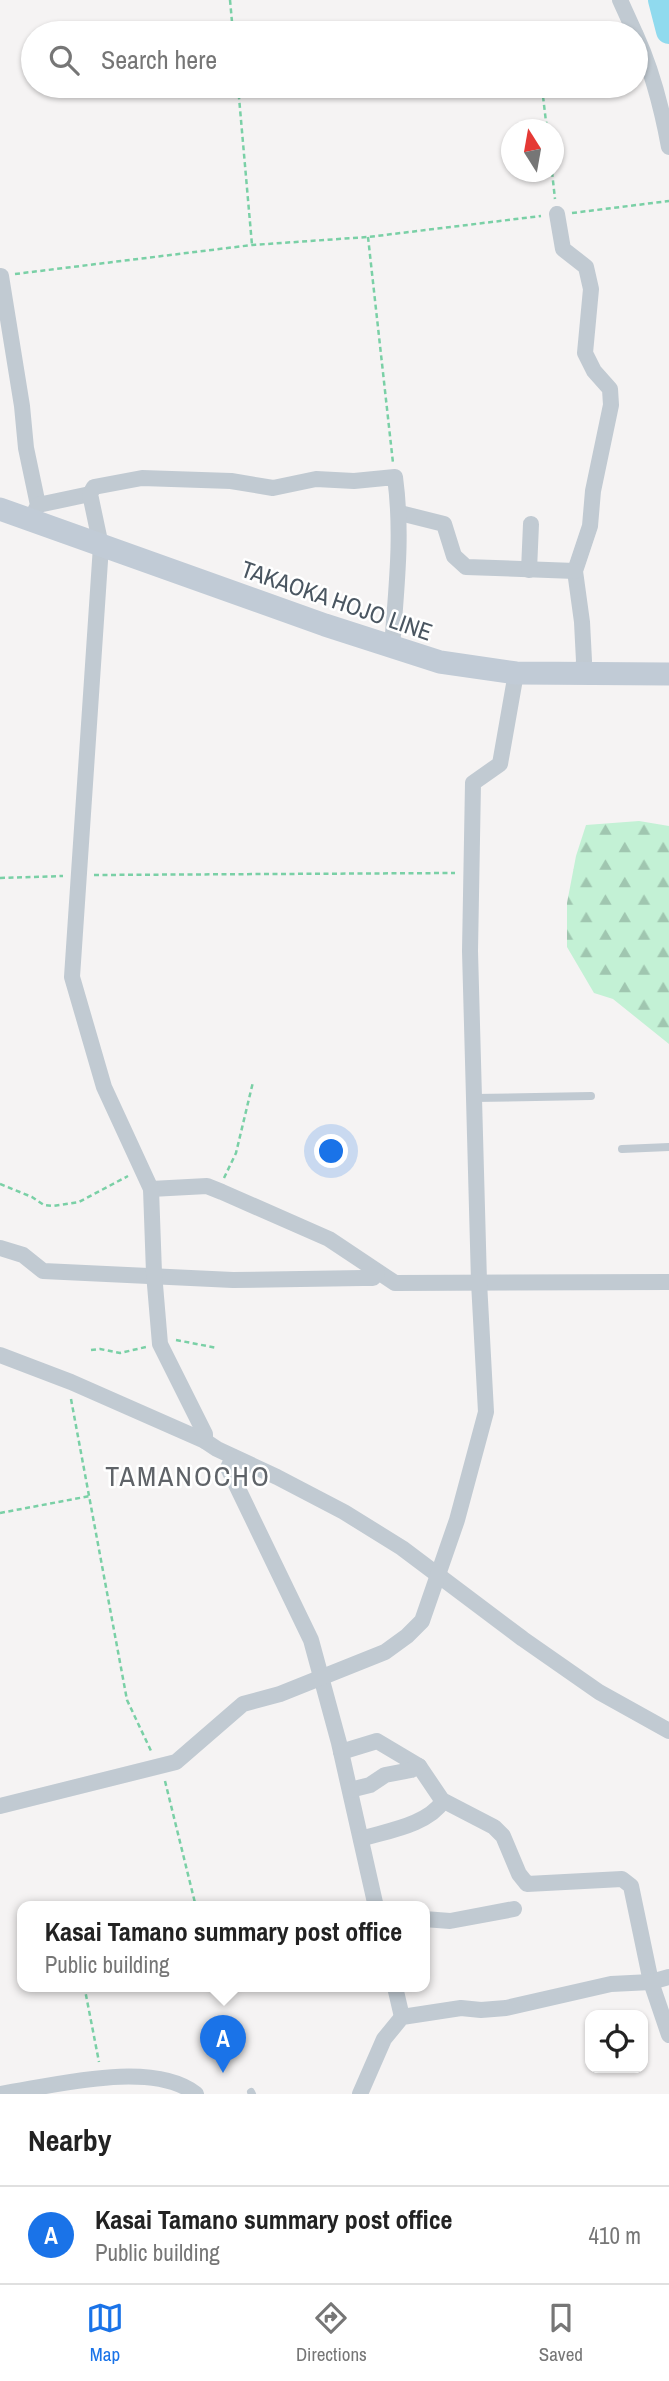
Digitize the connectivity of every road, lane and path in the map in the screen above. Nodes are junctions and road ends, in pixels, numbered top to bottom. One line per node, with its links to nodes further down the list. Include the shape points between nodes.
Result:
1 (230, 0): 3 (path)
2 (620, 0): 4 (street)
3 (232, 21)
4 (629, 21)
5 (648, 68): 9 (street)
6 (239, 98): 14 (path)
7 (543, 98): 8 (path)
8 (546, 119)
9 (669, 147)
10 (553, 182): 12 (path)
11 (669, 201): 12 (path)
12 (557, 214): 13 (path); 24 (street, via 563,249 586,267 591,289 585,353 610,389 611,405 590,526)
13 (368, 237): 14 (path); 16 (path)
14 (252, 245): 15 (path)
15 (1, 276): 19 (street)
16 (395, 477): 17 (street, via 316,479 273,488 231,481 142,478 93,487); 20 (street)
17 (90, 494): 19 (street); 22 (street)
18 (0, 509): 19 (main road, TAKAOKA HOJO LINE)
19 (34, 513): 22 (main road, TAKAOKA HOJO LINE)
20 (400, 513): 23 (street, via 444,524 454,556 466,567); 25 (street)
21 (531, 524): 23 (street)
22 (101, 546): 25 (main road, TAKAOKA HOJO LINE); 30 (street)
23 (529, 570): 24 (street)
24 (575, 571): 27 (street, via 582,622)
25 (391, 648): 26 (main road, TAKAOKA HOJO LINE, via 440,662)
26 (516, 673): 27 (main road, TAKAOKA HOJO LINE); 29 (street, via 500,764 473,783)
27 (582, 674): 28 (main road, TAKAOKA HOJO LINE)
28 (669, 674)
29 (471, 873): 30 (path); 34 (street)
30 (79, 875): 31 (path); 37 (street, via 72,977 104,1087)
31 (0, 878)
32 (253, 1082): 40 (path, via 236,1153)
33 (591, 1096): 34 (lane)
34 (474, 1098): 44 (street)
35 (669, 1147): 36 (lane)
36 (622, 1149)
37 (141, 1168): 38 (path, via 79,1202 53,1206); 39 (street)
38 (0, 1184)
39 (151, 1189): 40 (street, via 207,1186); 43 (street)
40 (217, 1190): 42 (street, via 329,1239)
41 (0, 1248): 43 (street, via 23,1255 43,1271)
42 (377, 1273): 43 (street, via 373,1278 316,1280); 44 (street, via 395,1283)
43 (154, 1277): 48 (street, via 160,1344)
44 (479, 1282): 45 (street); 52 (street, via 486,1412 457,1520)
45 (669, 1282)
46 (0, 1355): 47 (street)
47 (71, 1382): 48 (street); 50 (path)
48 (205, 1441): 49 (street)
49 (233, 1457): 52 (street, via 344,1513); 53 (street, via 228,1468 307,1628)
50 (90, 1496): 51 (path); 56 (path, via 127,1700)
51 (0, 1513)
52 (437, 1573): 53 (street, via 422,1621 407,1636 384,1651); 54 (street, via 599,1692)
53 (320, 1678): 55 (street); 56 (street, via 243,1704 176,1762)
54 (669, 1731)
55 (341, 1752): 57 (street, via 377,1741); 58 (street)
56 (158, 1766): 60 (street); 62 (path)
57 (419, 1766): 58 (street); 59 (street)
58 (349, 1790): 61 (street)
59 (443, 1801): 61 (street, via 418,1820); 67 (street, via 494,1826 527,1884 622,1879 631,1886)
60 (0, 1806)
61 (361, 1839): 63 (street)
62 (195, 1901)
63 (375, 1901)
64 (514, 1909): 65 (street, via 450,1922)
65 (430, 1920)
66 (669, 1977): 67 (street)
67 (651, 1982): 70 (street, via 611,1984 506,2008 461,2008); 71 (street)
68 (85, 1992): 72 (path)
69 (396, 1992): 70 (street)
70 (402, 2017): 75 (street, via 384,2039)
71 (669, 2035)
72 (102, 2079): 73 (street); 74 (street, via 154,2077 184,2085)
73 (0, 2094)
74 (196, 2094)
75 (360, 2094)

